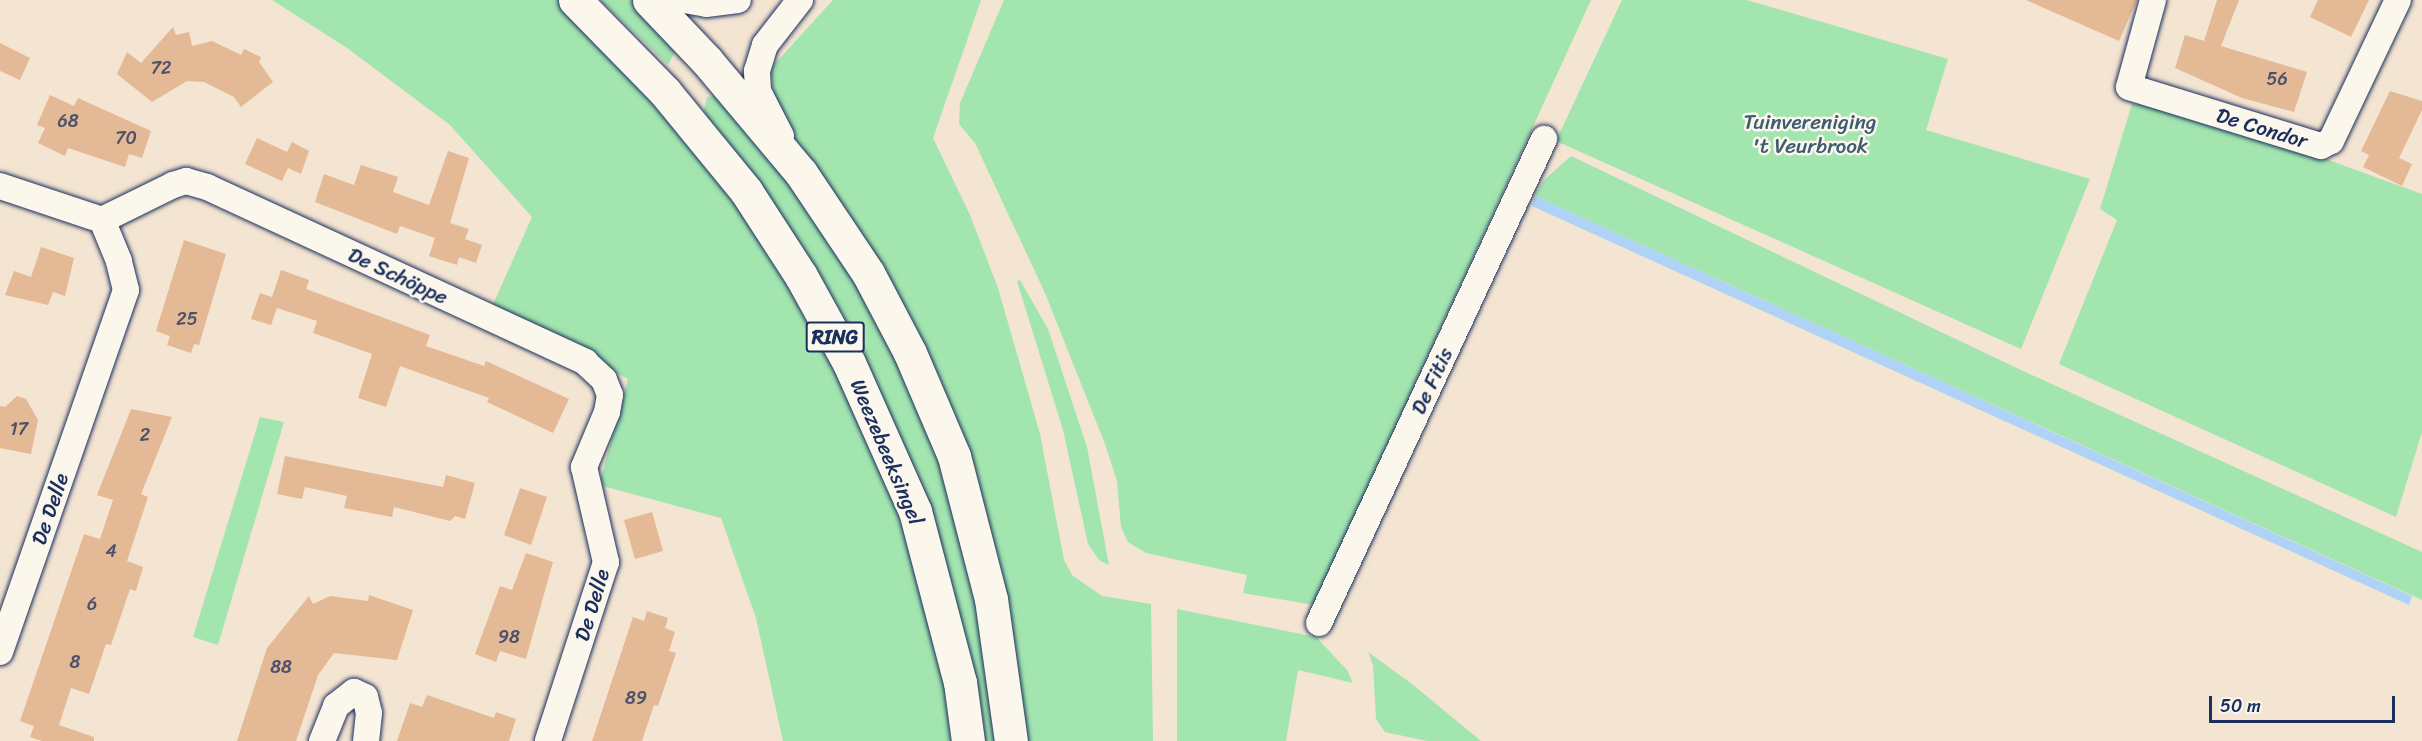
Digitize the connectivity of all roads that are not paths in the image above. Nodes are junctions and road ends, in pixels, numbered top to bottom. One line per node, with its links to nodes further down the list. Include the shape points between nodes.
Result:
1 (575, 0): 18 (main road, Weezebeeksingel / RING, via 665,92 746,191 801,276 849,363 915,511 960,682)
2 (649, 0): 9 (main road, RING)
3 (684, 0): 4 (street, via 706,4)
4 (738, 0)
5 (800, 0): 9 (street, via 765,45 757,71 759,91)
6 (2153, 0): 7 (street, De Condor, via 2129,87 2321,146 2331,141)
7 (2398, 0)
8 (1544, 139): 13 (street, De Fitis)
9 (801, 173): 19 (main road, RING, via 868,273 910,353 954,456 991,599)
10 (0, 186): 11 (street)
11 (102, 220): 12 (street, De Schöppe, via 173,185 186,181 207,187 585,362 604,380 610,395); 14 (street, De Delle, via 126,290)
12 (584, 467): 17 (street, De Delle, via 606,562)
13 (1320, 623)
14 (0, 652)
15 (322, 741): 16 (street, via 336,706 354,692 365,697 369,713)
16 (366, 741)
17 (548, 741)
18 (968, 741)
19 (1011, 741)

